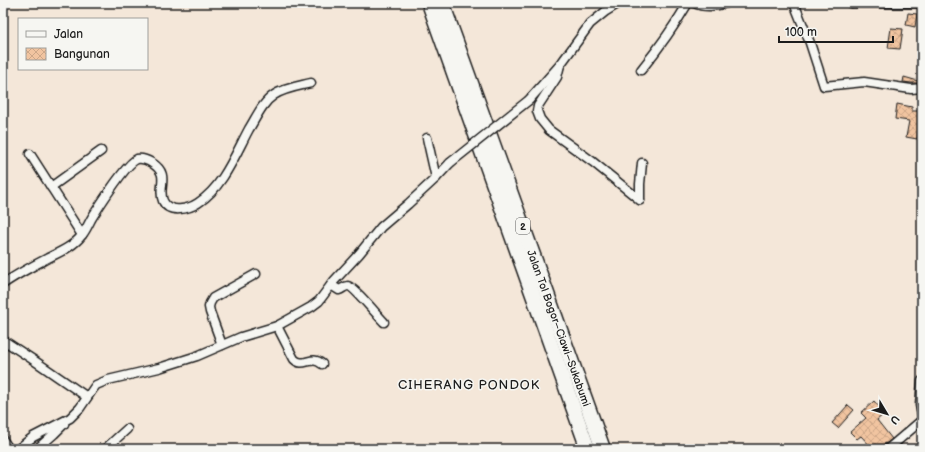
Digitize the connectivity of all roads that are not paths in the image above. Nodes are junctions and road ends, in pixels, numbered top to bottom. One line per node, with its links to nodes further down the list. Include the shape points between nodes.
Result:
1 (429, 3): 40 (highway, Jalan Tol Bogor–Ciawi–Sukabumi / 2)
2 (442, 3): 41 (highway, Jalan Tol Bogor–Ciawi–Sukabumi / 2)
3 (619, 3): 10 (street, via 590,24)
4 (688, 3): 11 (street, via 676,24)
5 (694, 3): 6 (street, via 708,6)
6 (727, 3)
7 (794, 3): 13 (street, via 824,86 864,82 912,89)
8 (851, 3): 9 (street)
9 (922, 3)
10 (560, 65): 17 (street, via 557,77 538,106 537,111 544,125 640,200); 18 (street, bridge, via 529,100 450,163)
11 (641, 70)
12 (311, 83): 20 (street, via 272,96 262,107 218,184 199,203 182,209 166,206 162,199 162,175 159,170 150,162 135,160 114,185)
13 (922, 88)
14 (427, 138): 18 (street)
15 (101, 151): 19 (street)
16 (30, 154): 19 (street)
17 (642, 163)
18 (436, 178): 23 (street, via 381,227)
19 (51, 187): 20 (street)
20 (82, 236): 22 (street, via 67,248)
21 (256, 274): 27 (street, via 213,298 210,303 210,312)
22 (3, 284)
23 (331, 285): 24 (street, via 339,290 350,287); 25 (street, via 319,302)
24 (384, 322)
25 (277, 326): 27 (street); 28 (street, via 297,362 313,360)
26 (3, 340): 30 (street)
27 (222, 345): 30 (street, via 173,364 108,380 92,388)
28 (322, 364)
29 (922, 382): 31 (street)
30 (87, 397): 32 (street)
31 (922, 416)
32 (70, 418): 37 (street, via 33,437); 38 (street)
33 (922, 420): 42 (street)
34 (127, 428): 39 (street)
35 (3, 440): 36 (street)
36 (9, 449)
37 (18, 449)
38 (37, 449)
39 (104, 449)
40 (588, 449)
41 (603, 449)
42 (888, 449)

